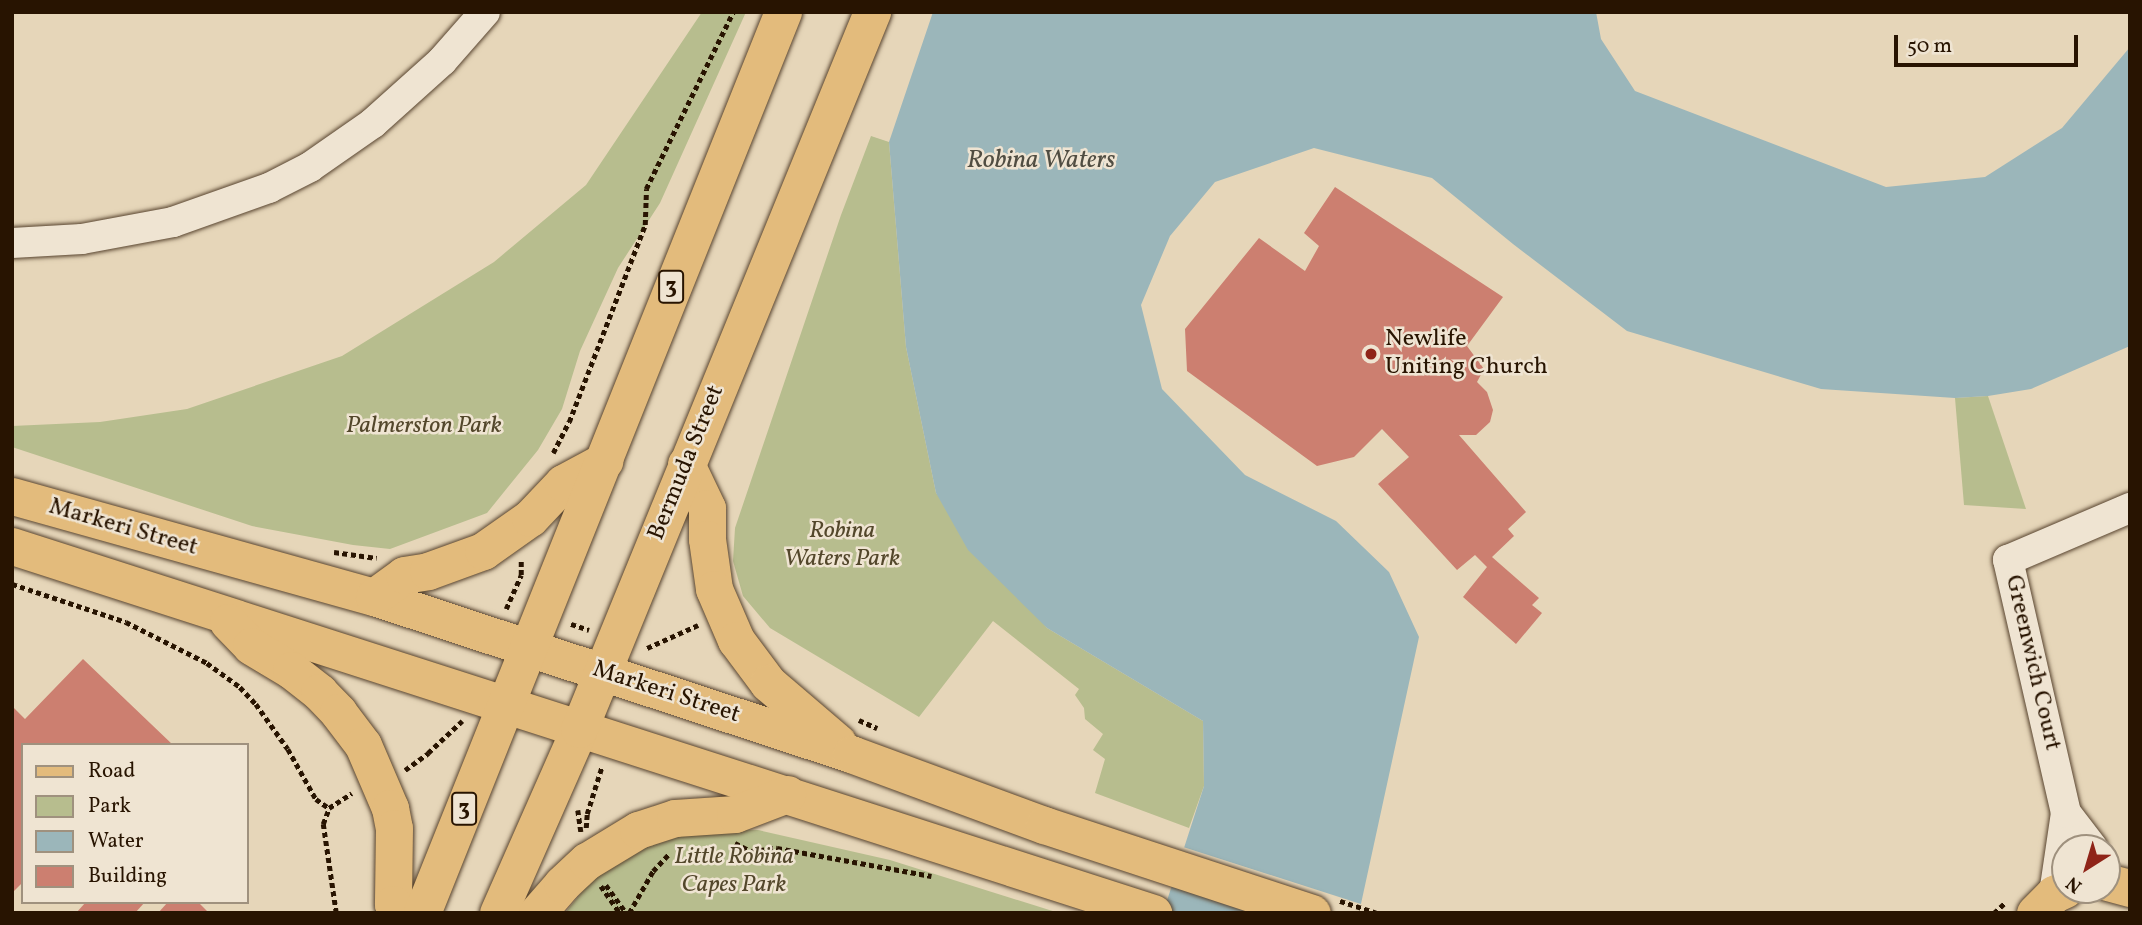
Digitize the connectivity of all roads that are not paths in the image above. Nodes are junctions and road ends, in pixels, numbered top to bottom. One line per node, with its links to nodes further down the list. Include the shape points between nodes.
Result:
1 (485, 12): 4 (street, via 442,61 373,123 310,167 269,188 173,222 82,239)
2 (783, 12): 5 (main road, 3)
3 (872, 12): 6 (main road, Bermuda Street)
4 (12, 243)
5 (604, 461): 12 (main road, via 564,483 518,528 482,551 404,575); 14 (main road, 3)
6 (686, 464): 15 (main road, Bermuda Street, via 632,643); 18 (main road, via 707,508 714,589 736,640 768,683)
7 (12, 496): 12 (main road, Markeri Street)
8 (2130, 508): 20 (street, Greenwich Court, via 2008,560)
9 (12, 547): 11 (main road, Markeri Street)
10 (12, 562): 11 (street)
11 (68, 564): 13 (main road, Markeri Street)
12 (374, 597): 14 (main road, Markeri Street)
13 (218, 612): 16 (main road, Markeri Street); 25 (main road, via 251,646 319,692 363,745 390,808)
14 (528, 648): 15 (main road, Markeri Street); 16 (main road, 3)
15 (601, 673): 17 (main road, Bermuda Street); 18 (main road, Markeri Street)
16 (506, 705): 17 (main road, Markeri Street); 26 (main road, 3)
17 (579, 729): 19 (main road, Markeri Street); 27 (main road, Bermuda Street)
18 (851, 754): 23 (main road, Markeri Street, via 1138,857)
19 (787, 794): 24 (main road, Markeri Street); 28 (main road, via 735,814 675,818 629,834 587,861)
20 (2066, 813): 21 (street, Greenwich Court); 22 (street, Greenwich Court)
21 (2082, 834)
22 (2042, 898)
23 (1325, 906)
24 (1139, 908)
25 (397, 913)
26 (422, 913)
27 (498, 913)
28 (537, 913)

